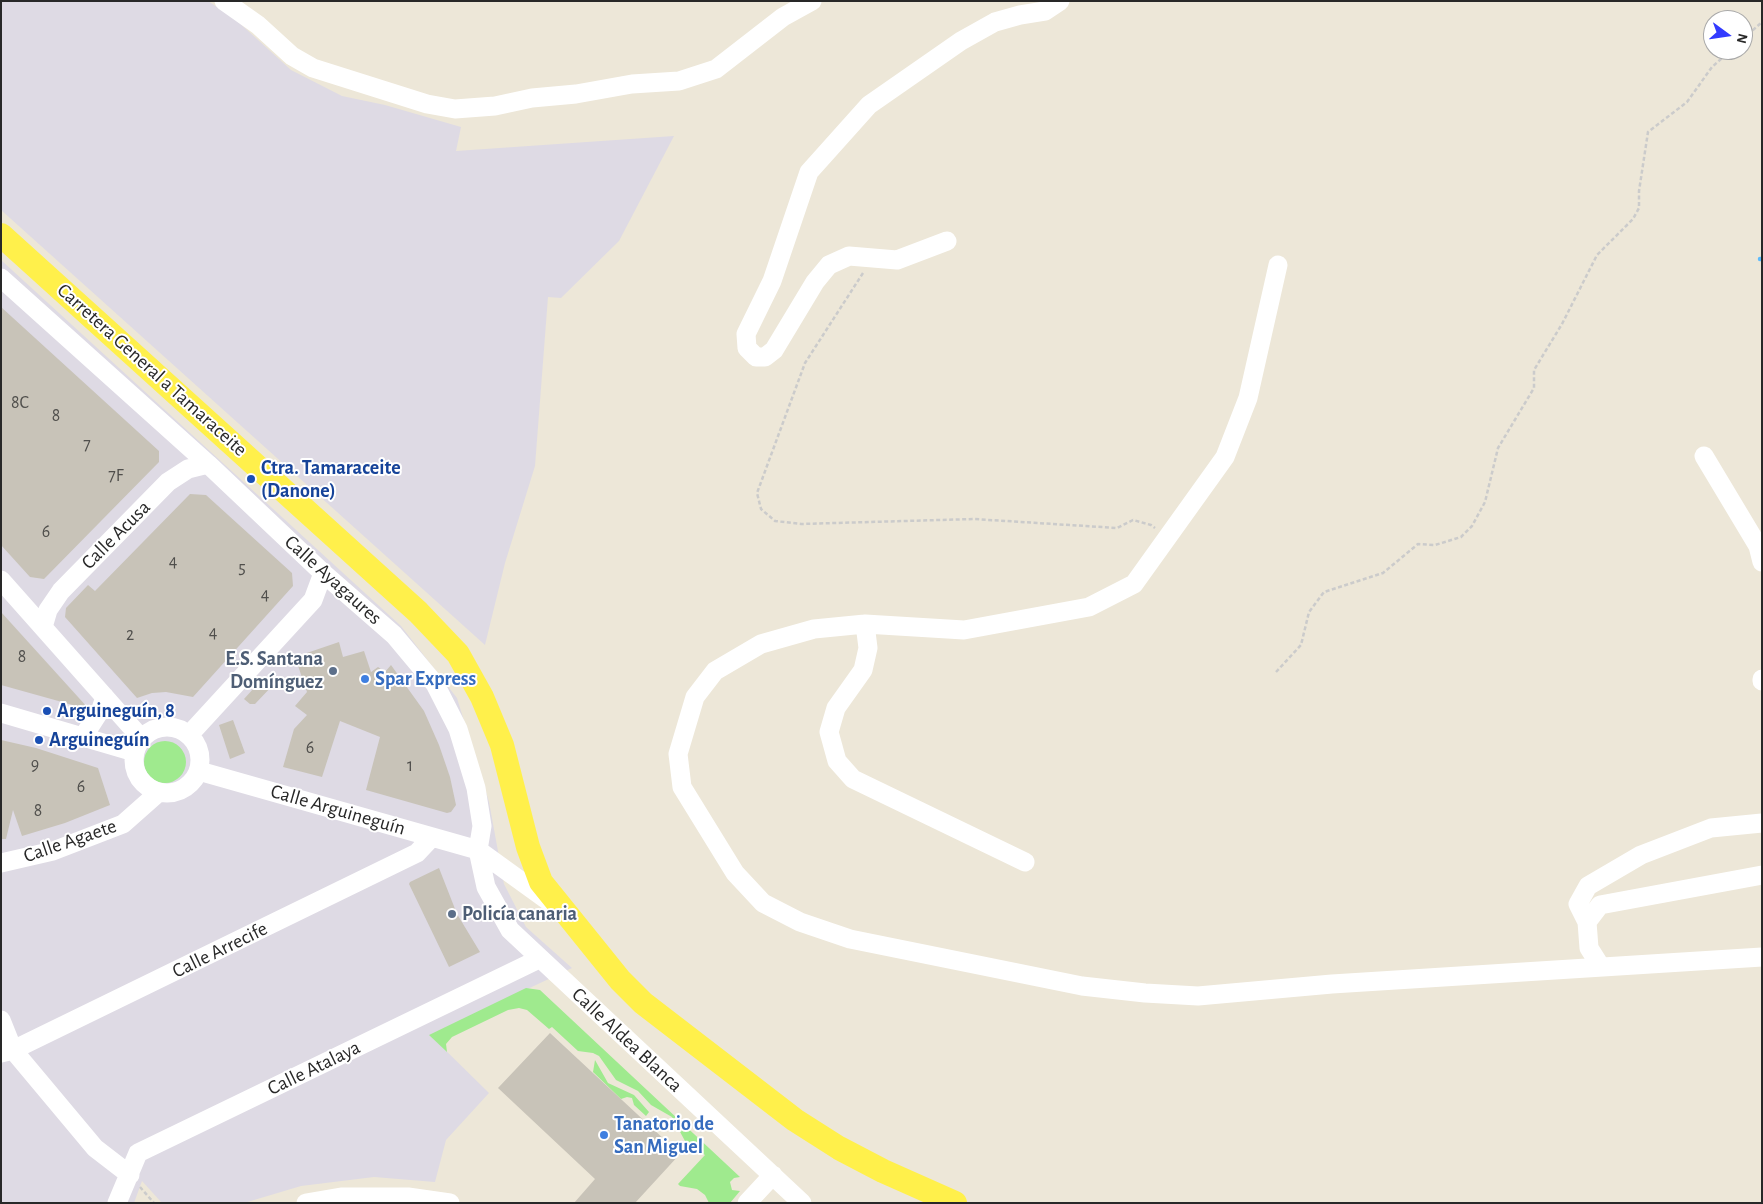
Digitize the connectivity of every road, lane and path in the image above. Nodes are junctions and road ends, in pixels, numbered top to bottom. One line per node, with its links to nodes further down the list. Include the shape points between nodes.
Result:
1 (224, 1): 2 (street, via 258,25 292,56 313,68 427,104 455,109 495,106 632,84 679,81 716,69 783,17)
2 (812, 1)
3 (1060, 1): 7 (street, via 1045,11 995,22 961,41 869,105 809,172 772,281 746,334 747,348 756,357 765,357 774,350 815,282 830,265 849,256)
4 (1719, 60): 18 (path, via 1687,102 1648,132 1638,208 1633,219 1596,255 1562,324 1534,370 1534,388 1498,448 1485,502 1472,526 1461,537 1435,545 1418,544 1382,573 1324,592 1309,612 1301,645)
5 (1, 235): 32 (main road, Carretera General a Tamaraceite, via 418,612 458,654 482,697 502,746 534,867 541,882)
6 (947, 241): 7 (street, via 897,260)
7 (863, 257): 12 (path, via 865,271 804,363 757,493 761,509 775,521 801,524 974,518 1117,528 1133,520 1152,525)
8 (1278, 265): 12 (street, via 1248,398 1225,456)
9 (1, 278): 11 (street, Calle Ayagaures)
10 (1704, 456): 13 (street, via 1758,546)
11 (208, 464): 14 (street, Calle Ayagaures); 17 (street, Calle Acusa, via 188,469 168,482 61,591 48,610)
12 (1167, 538): 16 (street, via 1134,584 1089,607 964,630)
13 (1762, 562)
14 (323, 573): 21 (street, via 313,600); 28 (street, Calle Ayagaures, via 394,635 435,684 458,729 476,788 482,826)
15 (1, 580): 17 (street)
16 (865, 624): 29 (street, via 868,648 863,670 836,708 829,732 837,761 853,779); 36 (street, via 814,629 761,644 715,671 695,698 678,754 682,787 735,873 763,902 800,922 850,939 1082,986 1198,996)
17 (43, 626): 19 (street)
18 (1276, 672)
19 (105, 697): 22 (street, via 101,710); 23 (street)
20 (1, 713): 22 (street)
21 (189, 735): 23 (street, via 165,727 150,732); 24 (street, via 199,752)
22 (83, 737): 23 (street)
23 (138, 745): 25 (street, via 135,768 141,782)
24 (199, 771): 25 (street, via 187,787 168,794); 27 (street, Calle Arguineguín)
25 (158, 793): 30 (street, Calle Agaete, via 123,824 53,851)
26 (1762, 823): 33 (street, via 1711,828 1641,855 1588,886 1578,904)
27 (432, 837): 28 (street, Calle Arguineguín); 38 (street, Calle Arrecife, via 417,853)
28 (478, 850): 32 (street, Calle Arguineguín); 35 (street, Calle Ayagaures, via 486,887 510,930)
29 (1025, 862)
30 (1, 863)
31 (1762, 875): 33 (street, via 1600,905)
32 (564, 911): 46 (main road, Carretera General a Tamaraceite, via 643,1003 787,1114 839,1148)
33 (1587, 922): 36 (street, via 1589,948)
34 (1762, 957): 36 (street)
35 (539, 959): 39 (street, Calle Atalaya, via 447,997 138,1154); 40 (street, Calle Aldea Blanca)
36 (1601, 967)
37 (1, 1020): 38 (street)
38 (7, 1052): 39 (street, via 95,1148)
39 (130, 1174): 41 (street, Calle Atalaya)
40 (772, 1176): 44 (street); 45 (street, Calle Aldea Blanca)
41 (116, 1203)
42 (306, 1203): 43 (street, via 341,1197 408,1197)
43 (450, 1203)
44 (747, 1203)
45 (802, 1203)
46 (955, 1203)

